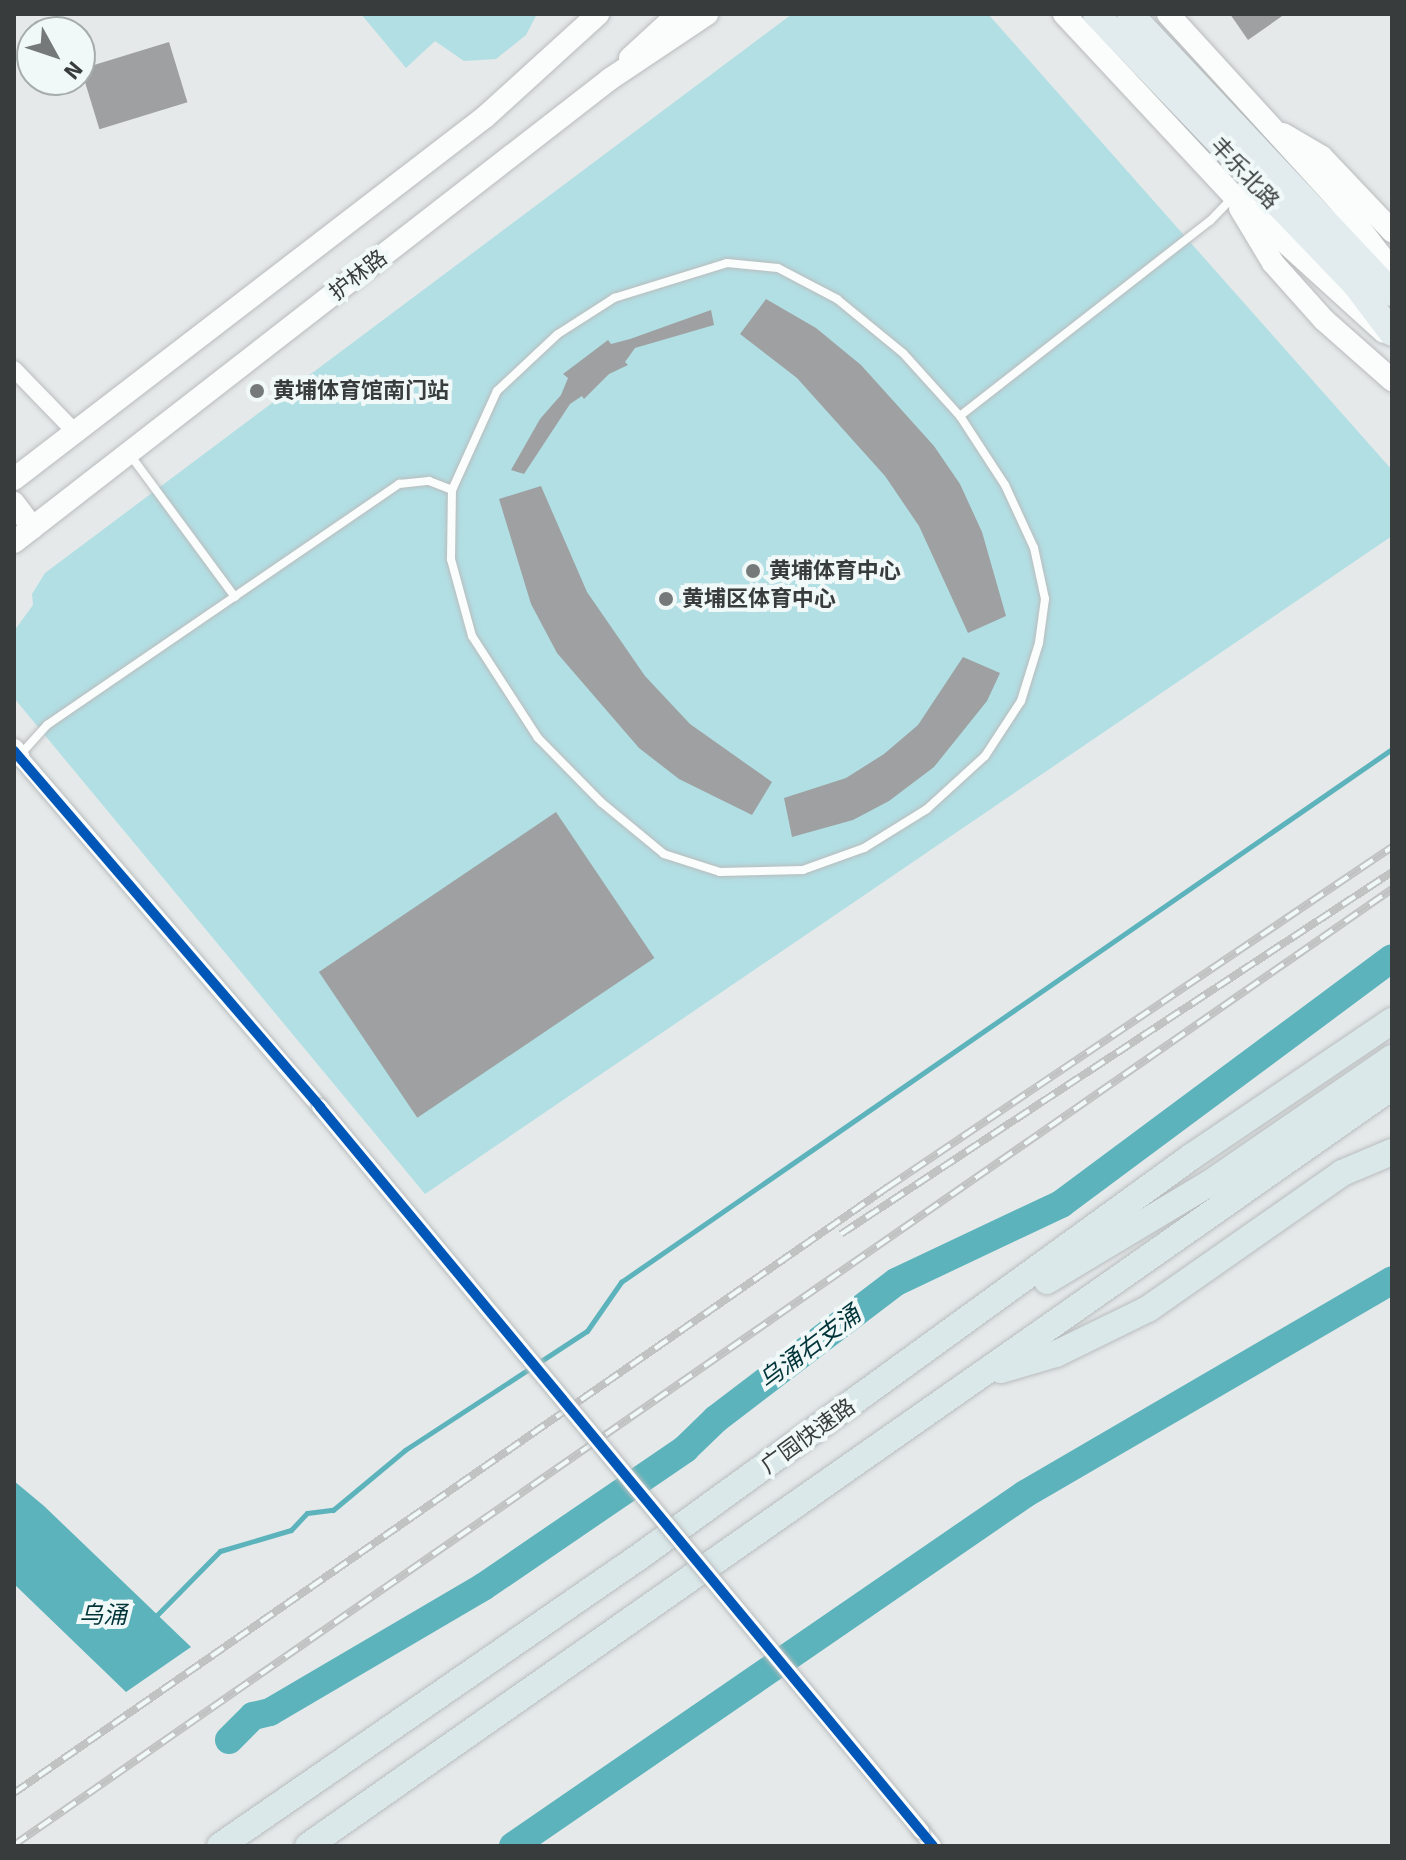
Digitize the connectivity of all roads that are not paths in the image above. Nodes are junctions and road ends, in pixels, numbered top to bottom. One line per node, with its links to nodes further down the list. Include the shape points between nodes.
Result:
1 (598, 14): 18 (main road, via 485,117)
2 (678, 14): 8 (main road)
3 (707, 14): 8 (main road, 护林路)
4 (1064, 14): 10 (main road)
5 (1096, 14): 14 (main road, 丰乐北路, via 1355,284)
6 (1130, 14): 13 (main road, 丰乐北路)
7 (1168, 14): 9 (main road)
8 (610, 79): 19 (main road, 护林路)
9 (1267, 127): 11 (main road, via 1311,148); 12 (main road, via 1338,200)
10 (1234, 196): 14 (main road); 16 (main road, via 1255,241 1273,263 1324,320); 17 (lane, via 1210,221)
11 (1392, 231)
12 (1392, 270)
13 (1392, 293)
14 (1392, 336)
15 (14, 369): 18 (street)
16 (1392, 380)
17 (960, 416): 21 (lane, via 903,353 837,299 778,268 727,263 614,298 558,334 497,391); 21 (lane, via 1005,485 1034,548 1042,587 1039,643 1021,701 985,756 927,809 864,848 803,870 720,872 664,854 601,802 538,738 472,636 451,559)
18 (75, 432): 20 (main road)
19 (129, 453): 23 (main road, 护林路); 25 (lane)
20 (14, 479)
21 (452, 490): 25 (lane, via 429,481 399,484)
22 (14, 503): 23 (main road)
23 (33, 528): 24 (main road, 护林路)
24 (14, 542)
25 (235, 597): 26 (lane, via 47,725)
26 (16, 752): 37 (street, bridge, via 320,1107)
27 (1392, 1021): 33 (highway, 广园快速路, via 1191,1157)
28 (1392, 1058): 33 (highway, via 1270,1144)
29 (1392, 1087): 31 (highway)
30 (1392, 1101): 31 (highway)
31 (1342, 1122): 34 (highway)
32 (1392, 1152): 34 (highway, via 1342,1173 1148,1309 1056,1354)
33 (916, 1357): 35 (highway, 广园快速路)
34 (979, 1376): 36 (highway)
35 (220, 1846)
36 (308, 1846)
37 (933, 1846)

